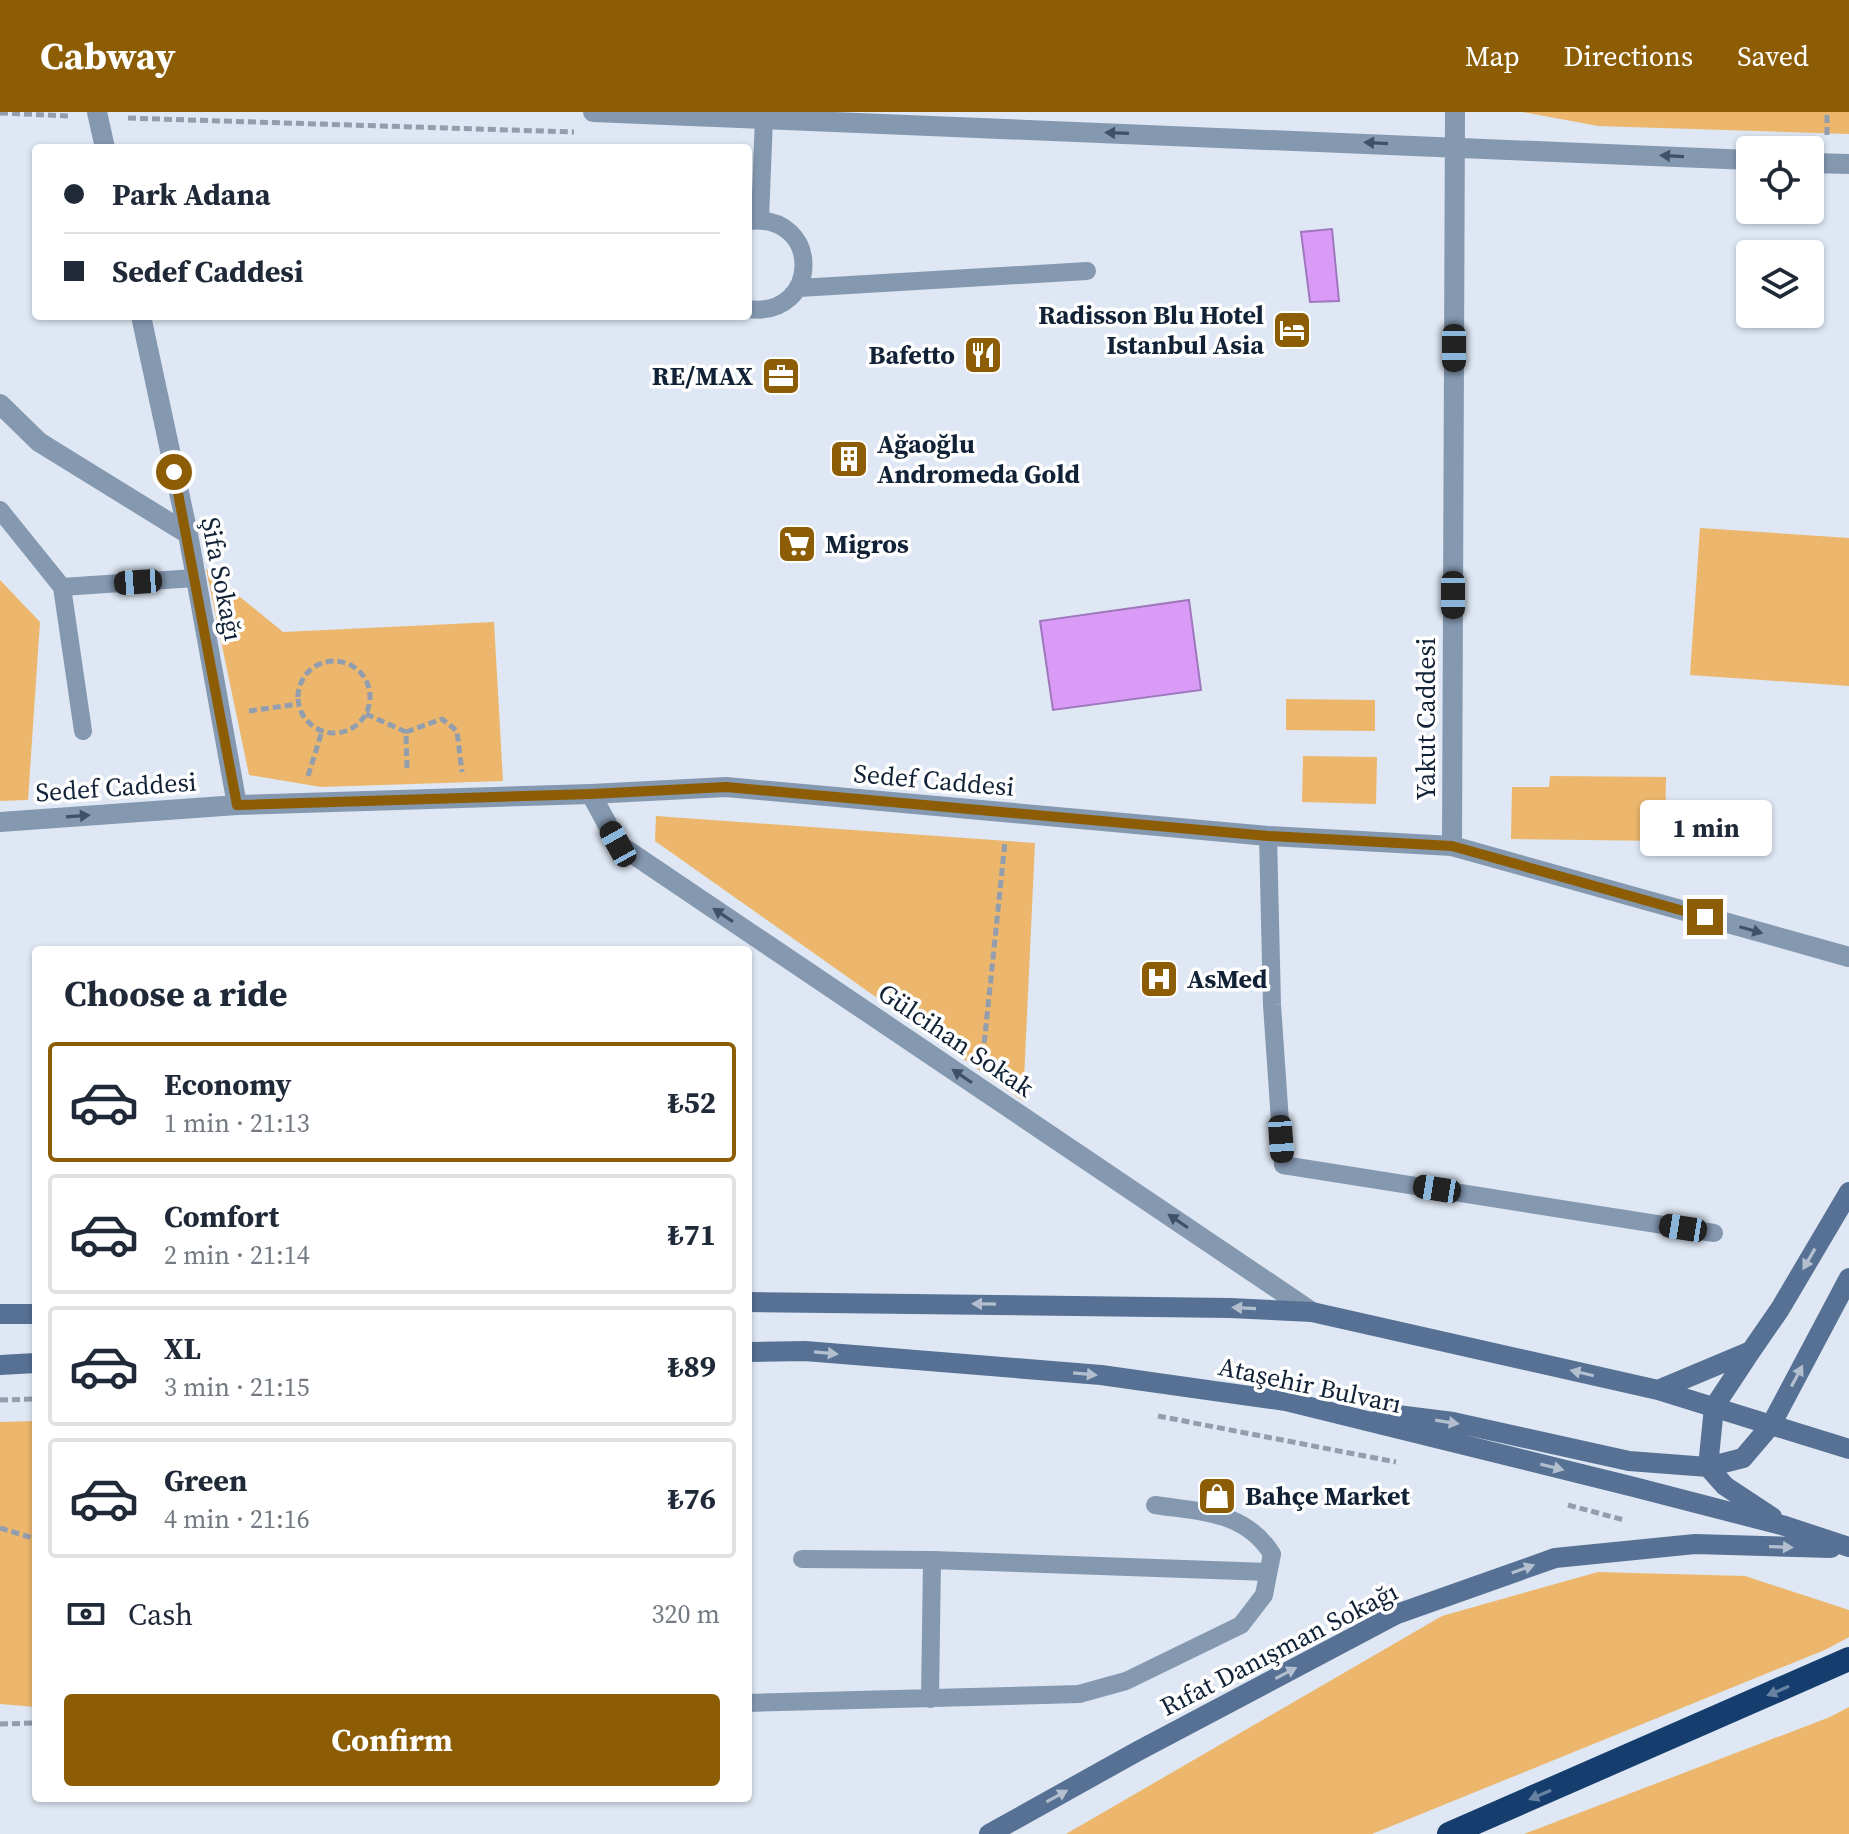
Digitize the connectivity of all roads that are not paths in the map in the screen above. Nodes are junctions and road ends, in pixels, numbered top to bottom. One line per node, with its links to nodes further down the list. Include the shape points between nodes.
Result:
1 (97, 112): 5 (street)
2 (593, 112): 4 (street)
3 (1455, 112): 6 (street, Yakut Caddesi)
4 (764, 118): 6 (street, one-way to 4); 10 (lane)
5 (104, 144)
6 (1454, 146): 7 (street, one-way to 6); 25 (street, Yakut Caddesi)
7 (1736, 159)
8 (1824, 163): 9 (street)
9 (1849, 164)
10 (754, 220): 12 (lane, via 776,223 799,243 804,257)
11 (1087, 271): 12 (lane)
12 (799, 288): 13 (lane, via 776,307)
13 (752, 310)
14 (142, 320): 17 (street, Şifa Sokağı)
15 (0, 404): 17 (street, via 39,442)
16 (0, 510): 19 (lane)
17 (188, 534): 18 (street, Şifa Sokağı)
18 (195, 578): 19 (lane); 22 (street, Şifa Sokağı)
19 (62, 587): 20 (lane)
20 (83, 731)
21 (591, 794): 22 (street, Sedef Caddesi); 24 (street, Sedef Caddesi, via 726,787); 31 (street, Gülcihan Sokak, one-way to 21, via 618,844)
22 (237, 805): 23 (street, Sedef Caddesi, one-way to 22)
23 (0, 822)
24 (1268, 836): 25 (street, Sedef Caddesi); 28 (lane, via 1283,1165)
25 (1452, 846): 26 (street, Sedef Caddesi, one-way to 26)
26 (1849, 957)
27 (1849, 1192): 34 (main road, one-way to 34)
28 (1714, 1233)
29 (1849, 1278): 41 (main road, one-way to 29)
30 (752, 1302): 31 (main road, one-way to 30)
31 (1312, 1312): 38 (main road, one-way to 31)
32 (0, 1314): 33 (main road)
33 (32, 1314)
34 (1751, 1351): 38 (main road); 40 (main road)
35 (752, 1352): 39 (main road, Ataşehir Bulvarı, one-way to 39, via 805,1351 1101,1375)
36 (32, 1363): 37 (main road)
37 (0, 1365)
38 (1658, 1390): 40 (main road)
39 (1286, 1401): 43 (main road, one-way to 43, via 1453,1422 1629,1461); 45 (main road, Ataşehir Bulvarı, one-way to 45)
40 (1714, 1407): 41 (main road); 43 (main road)
41 (1771, 1425): 42 (main road); 43 (main road, via 1743,1458)
42 (1849, 1449)
43 (1708, 1467): 45 (main road, via 1725,1486)
44 (1155, 1505): 49 (lane, via 1225,1516 1261,1537 1272,1554)
45 (1785, 1526): 46 (main road, Ataşehir Bulvarı)
46 (1849, 1548): 53 (main road, Rıfat Danışman Sokağı, one-way to 46, via 1397,1614 1555,1558 1695,1544)
47 (802, 1559): 48 (lane)
48 (932, 1560): 49 (lane); 51 (lane)
49 (1268, 1572): 51 (lane, via 1264,1595 1241,1625 1126,1681 1079,1694)
50 (1849, 1659): 54 (highway, one-way to 54)
51 (930, 1699): 52 (lane)
52 (752, 1703)
53 (989, 1834)
54 (1449, 1834)

